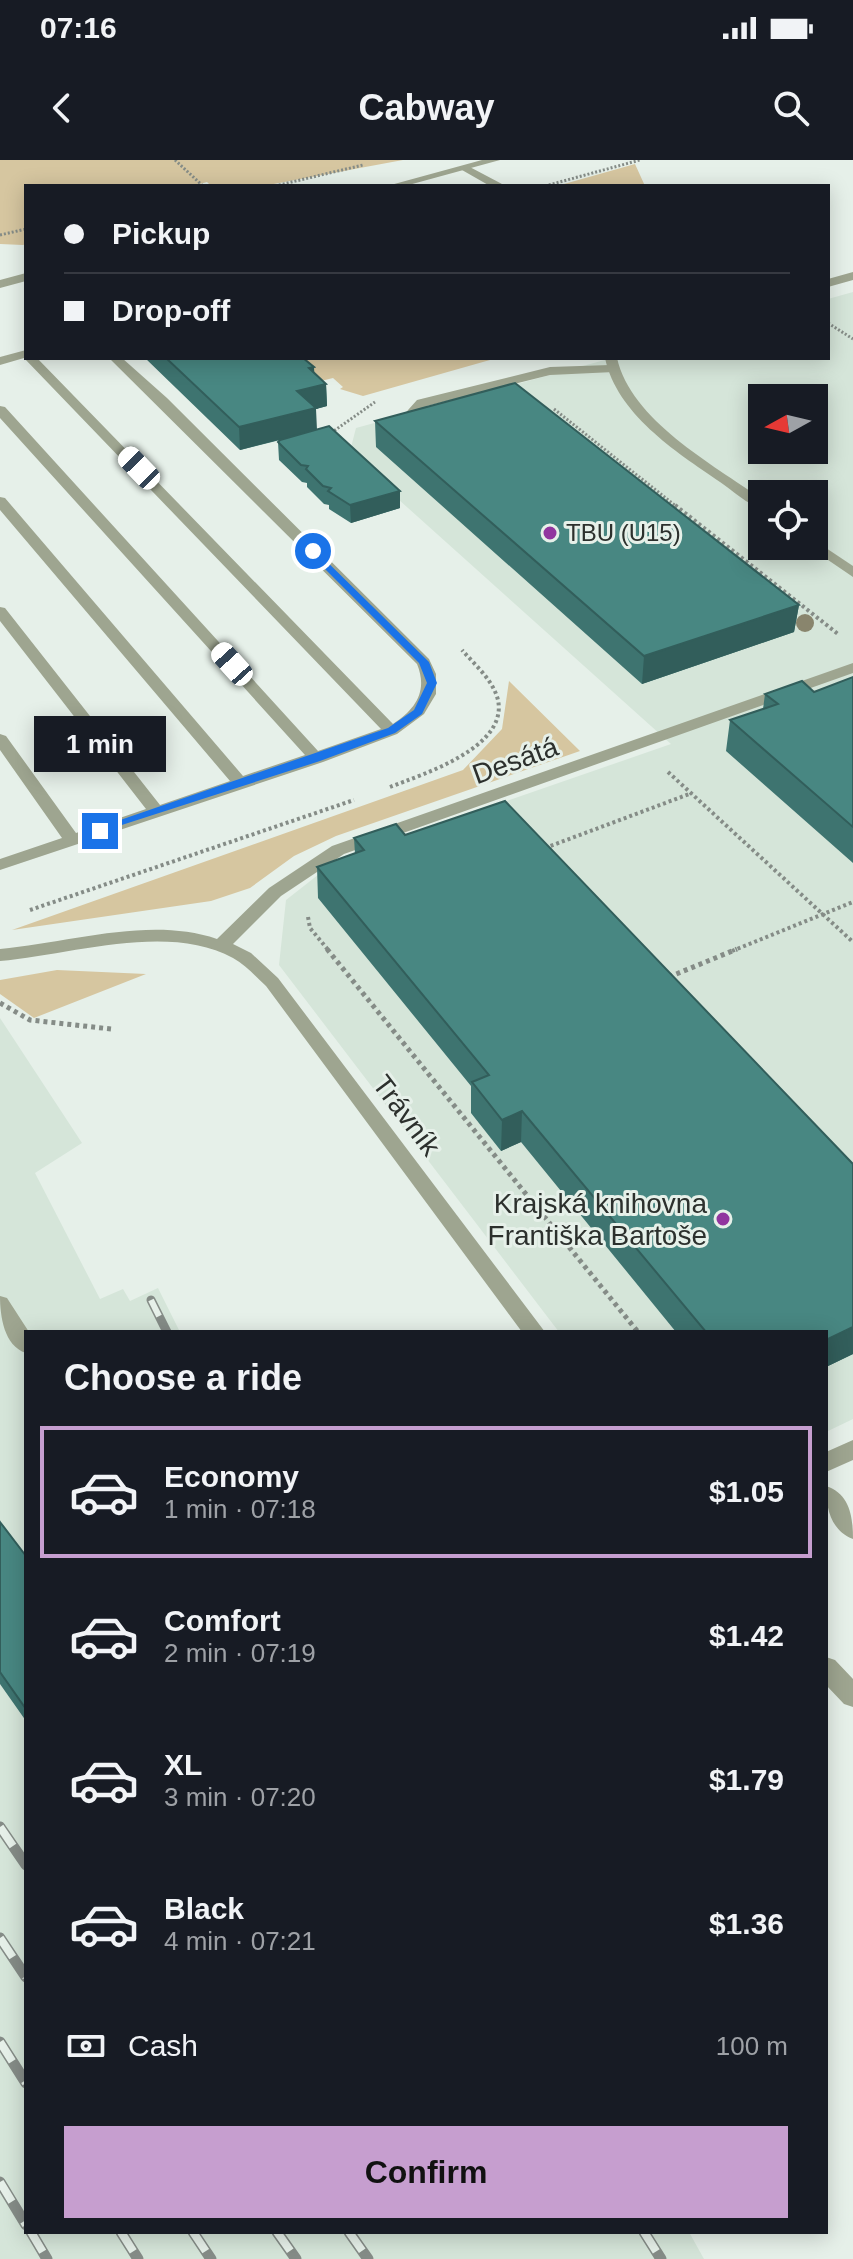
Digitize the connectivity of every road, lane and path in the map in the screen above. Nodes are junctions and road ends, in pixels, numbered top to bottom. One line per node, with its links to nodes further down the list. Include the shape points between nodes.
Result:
1 (175, 160): 6 (path)
2 (495, 160): 5 (street)
3 (640, 160): 10 (path)
4 (367, 164): 7 (path)
5 (466, 168): 8 (street); 9 (street)
6 (201, 184)
7 (283, 184)
8 (400, 184)
9 (494, 184)
10 (552, 184)
11 (24, 229): 12 (path)
12 (0, 235)
13 (853, 276): 15 (street)
14 (24, 278): 16 (street)
15 (830, 282)
16 (0, 284)
17 (830, 324): 18 (path)
18 (853, 339)
19 (24, 357): 22 (street)
20 (32, 360): 34 (street)
21 (117, 360): 34 (street, via 424,662 431,690 418,712)
22 (0, 361)
23 (611, 364): 26 (street, via 550,371 422,403 406,419); 27 (street, via 620,390 639,412)
24 (550, 405): 32 (path)
25 (0, 410): 36 (street)
26 (419, 435)
27 (748, 494)
28 (0, 501): 38 (street)
29 (828, 554): 30 (street)
30 (853, 573)
31 (0, 611): 40 (street)
32 (846, 640)
33 (853, 668): 48 (street, Desátá, via 338,850 275,888)
34 (391, 731): 36 (street)
35 (0, 739): 41 (street)
36 (317, 759): 38 (street)
37 (672, 775): 39 (path)
38 (240, 783): 40 (street)
39 (692, 793): 42 (path); 46 (path)
40 (157, 812): 41 (street)
41 (72, 840): 43 (street)
42 (545, 848)
43 (0, 865)
44 (853, 902): 46 (path)
45 (307, 907): 55 (path, via 310,928)
46 (823, 915): 47 (path); 50 (path)
47 (853, 942)
48 (221, 946): 49 (street, Trávník, via 177,937 127,939); 54 (street, Trávník, via 244,956 272,982)
49 (0, 955)
50 (668, 978)
51 (0, 1003): 52 (path, via 30,1020)
52 (111, 1029)
53 (0, 1304): 56 (street)
54 (533, 1330)
55 (636, 1330)
56 (24, 1342)
57 (853, 1449): 58 (street)
58 (828, 1462)
59 (828, 1498): 60 (street)
60 (853, 1529)
61 (828, 1670): 62 (street)
62 (853, 1696)

